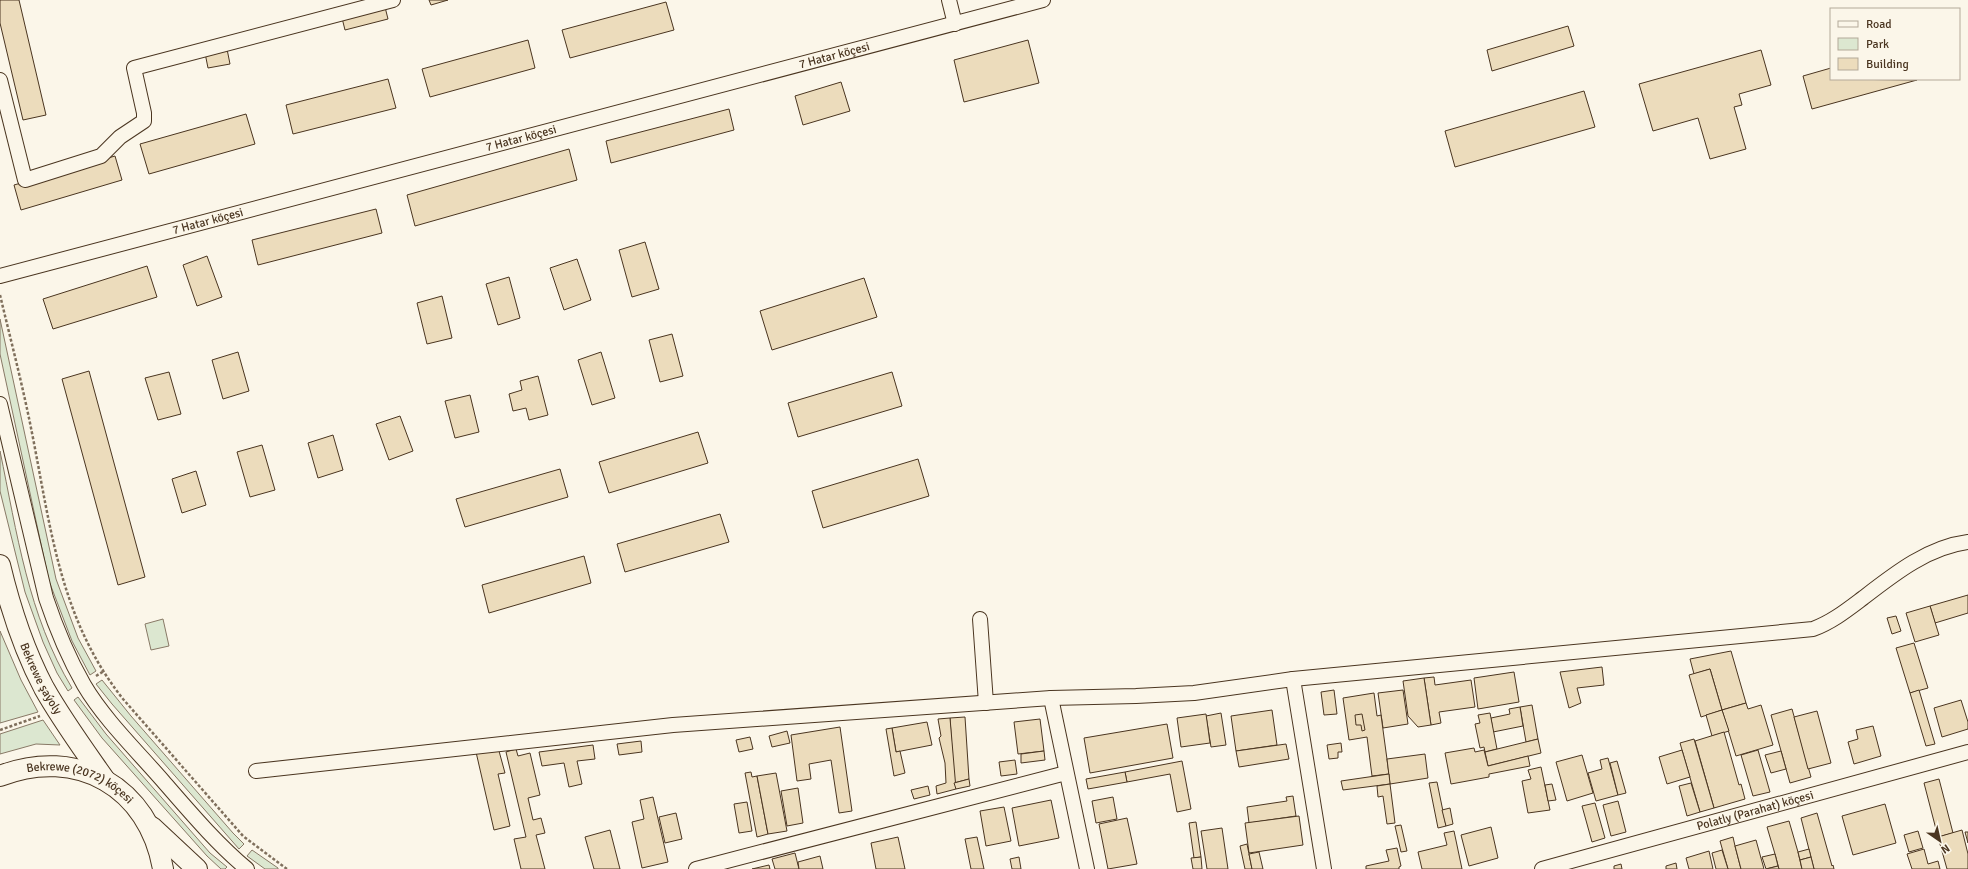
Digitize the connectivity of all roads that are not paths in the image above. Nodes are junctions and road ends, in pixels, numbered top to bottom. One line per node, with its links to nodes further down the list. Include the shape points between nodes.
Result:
1 (393, 0): 5 (street, via 134,68 144,121 120,137 101,156 25,180)
2 (949, 0): 4 (street)
3 (1043, 0): 4 (street, 7 Hatar köçesi)
4 (955, 24): 6 (street, 7 Hatar köçesi)
5 (0, 80)
6 (0, 276)
7 (0, 404): 22 (street, via 46,598 56,627 84,685 113,723 199,822)
8 (1968, 542): 11 (street, via 1937,549 1881,583 1824,625 1813,629)
9 (0, 564): 18 (main road, Bekrewe şaýoly, via 13,612 34,668 55,706)
10 (980, 619): 13 (street)
11 (1293, 679): 12 (street, via 1194,692); 25 (street)
12 (1051, 698): 13 (street); 16 (street)
13 (986, 702): 15 (street, via 674,725)
14 (1968, 752): 26 (street, Polatly (Parahat) köçesi)
15 (256, 772)
16 (1066, 773): 23 (street); 24 (street)
17 (0, 776): 18 (main road, Bekrewe (2072) köçesi, via 29,767 52,766 76,769)
18 (105, 780): 19 (main road, Bekrewe (2072) köçesi, via 130,799)
19 (149, 824): 20 (main road, Bekrewe (2072) köçesi); 21 (main road, Bekrewe (2072) köçesi)
20 (163, 869)
21 (198, 869)
22 (247, 869)
23 (696, 869)
24 (1087, 869)
25 (1324, 869)
26 (1544, 869)

